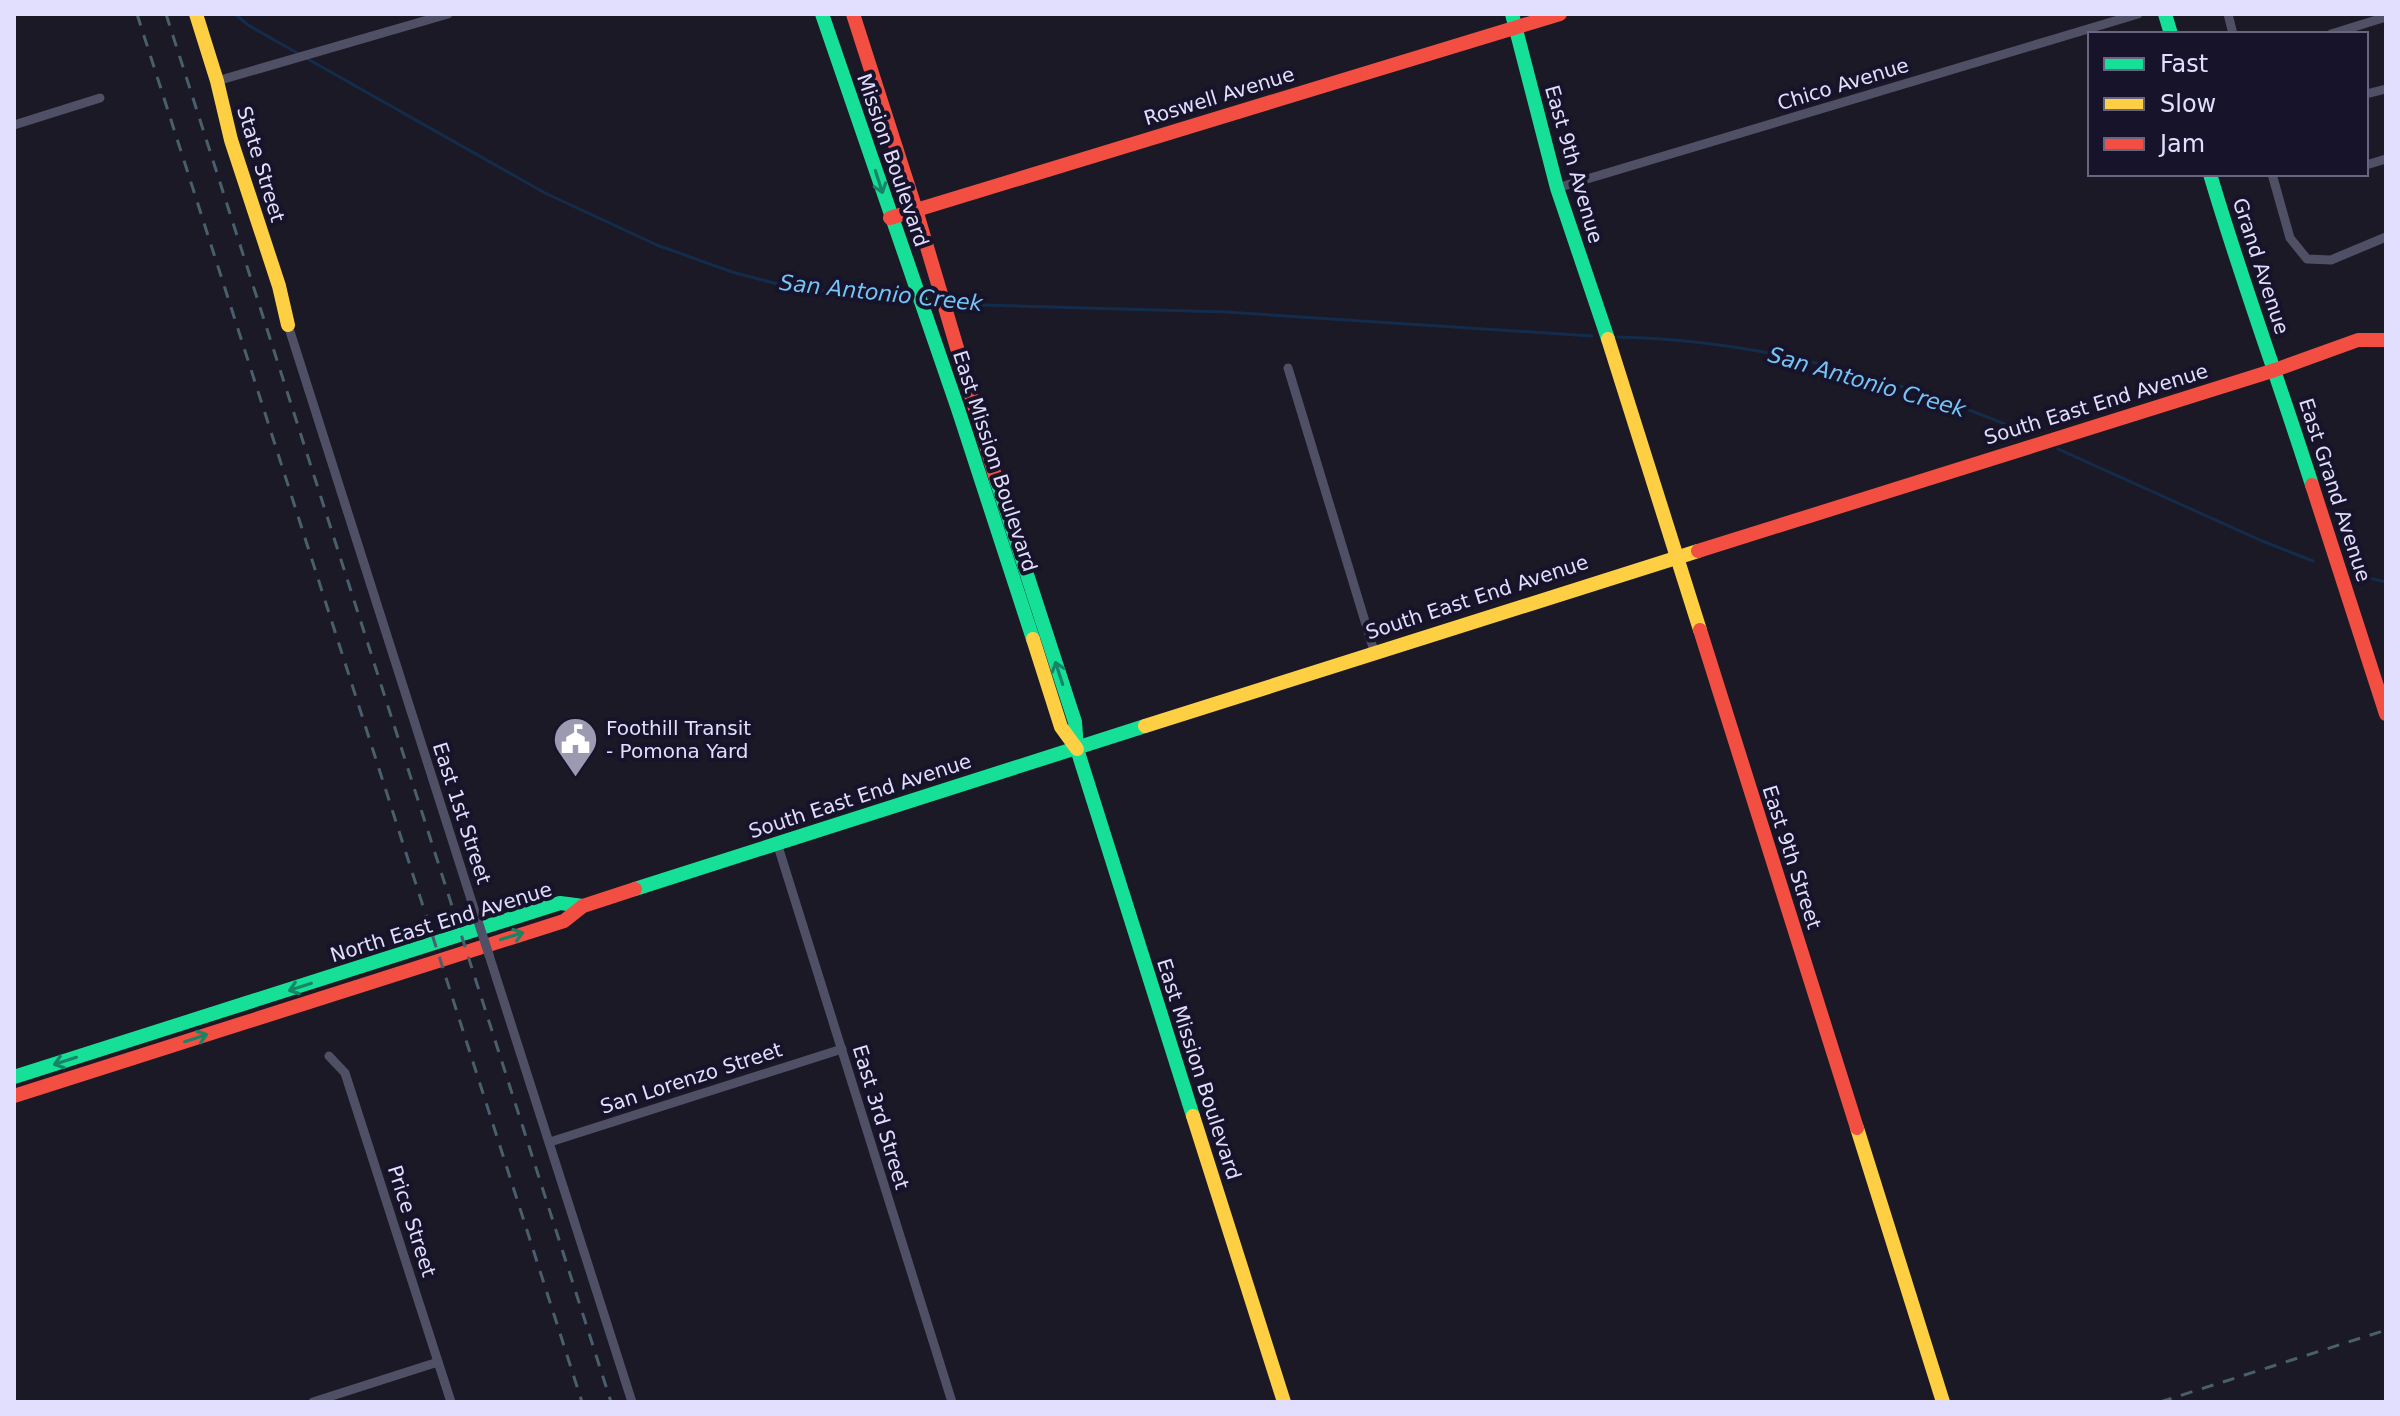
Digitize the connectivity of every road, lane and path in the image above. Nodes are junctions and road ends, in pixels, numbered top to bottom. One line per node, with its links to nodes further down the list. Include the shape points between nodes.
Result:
1 (196, 14): 10 (street, State Street)
2 (448, 14): 10 (street)
3 (822, 14): 17 (street, Mission Boulevard, one-way to 17)
4 (853, 14): 16 (street, East Mission Boulevard)
5 (1560, 14): 8 (street, Roswell Avenue)
6 (2138, 14): 15 (street, Chico Avenue)
7 (2386, 17): 9 (street)
8 (1514, 21): 15 (street, East 9th Avenue); 16 (street, Roswell Avenue)
9 (2337, 32)
10 (217, 81): 21 (street, State Street)
11 (100, 98): 12 (street)
12 (14, 125)
13 (2211, 176): 24 (street, Grand Avenue)
14 (2273, 176): 18 (street, via 2290,238 2307,259 2331,260)
15 (1557, 188): 20 (street, East 9th Avenue)
16 (916, 210): 17 (street, Roswell Avenue); 28 (street, East Mission Boulevard, one-way to 16, via 1075,722 971,401)
17 (890, 218): 19 (street, Mission Boulevard)
18 (2386, 237)
19 (926, 319): 28 (street, East Mission Boulevard, via 1061,727)
20 (1604, 323): 25 (street, East 9th Street)
21 (288, 325): 37 (street, East 1st Street, bridge)
22 (2386, 340): 24 (street, South East End Avenue, via 2358,340)
23 (1288, 368): 26 (street)
24 (2275, 370): 25 (street, South East End Avenue); 27 (street, East Grand Avenue)
25 (1675, 555): 26 (street, South East End Avenue); 44 (street, East 9th Street)
26 (1374, 651): 28 (street, South East End Avenue)
27 (2386, 714)
28 (1077, 749): 29 (street, South East End Avenue); 43 (street, East Mission Boulevard)
29 (777, 843): 30 (street, South East End Avenue); 32 (street, East 3rd Street)
30 (583, 906): 31 (street, North East End Avenue, one-way to 31, via 560,903); 34 (street, North East End Avenue, one-way to 30, via 564,921)
31 (117, 1045): 34 (street); 35 (street, North East End Avenue, one-way to 35)
32 (842, 1049): 37 (street, San Lorenzo Street); 42 (street, East 3rd Street)
33 (329, 1056): 38 (street, Price Street, via 345,1073)
34 (122, 1062): 36 (street, North East End Avenue)
35 (14, 1077)
36 (14, 1096)
37 (550, 1142): 41 (street, East 1st Street)
38 (438, 1362): 39 (street); 40 (street, Price Street)
39 (313, 1402)
40 (451, 1402)
41 (632, 1402)
42 (952, 1402)
43 (1284, 1402)
44 (1943, 1402)

